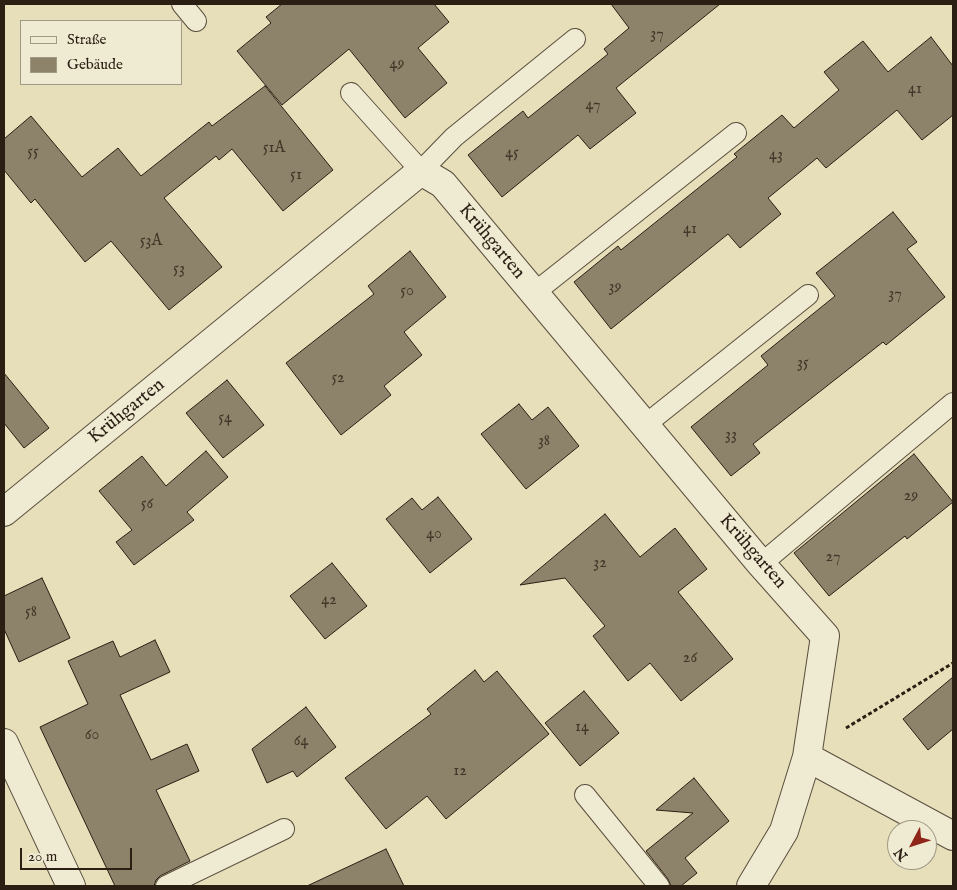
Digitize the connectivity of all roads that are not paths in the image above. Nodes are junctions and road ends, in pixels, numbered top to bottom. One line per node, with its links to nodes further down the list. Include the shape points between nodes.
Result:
1 (182, 4): 2 (lane)
2 (196, 21)
3 (575, 39): 6 (lane, via 454,137)
4 (351, 93): 6 (lane)
5 (736, 132): 7 (lane)
6 (421, 172): 7 (street, Krühgarten, via 443,184); 11 (street, Krühgarten)
7 (534, 293): 10 (street, Krühgarten)
8 (808, 295): 10 (lane)
9 (953, 403): 12 (lane)
10 (645, 425): 12 (street, Krühgarten)
11 (4, 512)
12 (762, 564): 14 (street, Krühgarten, via 825,636)
13 (4, 743): 18 (street)
14 (807, 757): 17 (street); 21 (street, Krühgarten, via 784,831)
15 (585, 795): 20 (lane)
16 (284, 829): 19 (lane)
17 (953, 836)
18 (71, 886)
19 (166, 886)
20 (659, 886)
21 (751, 886)

